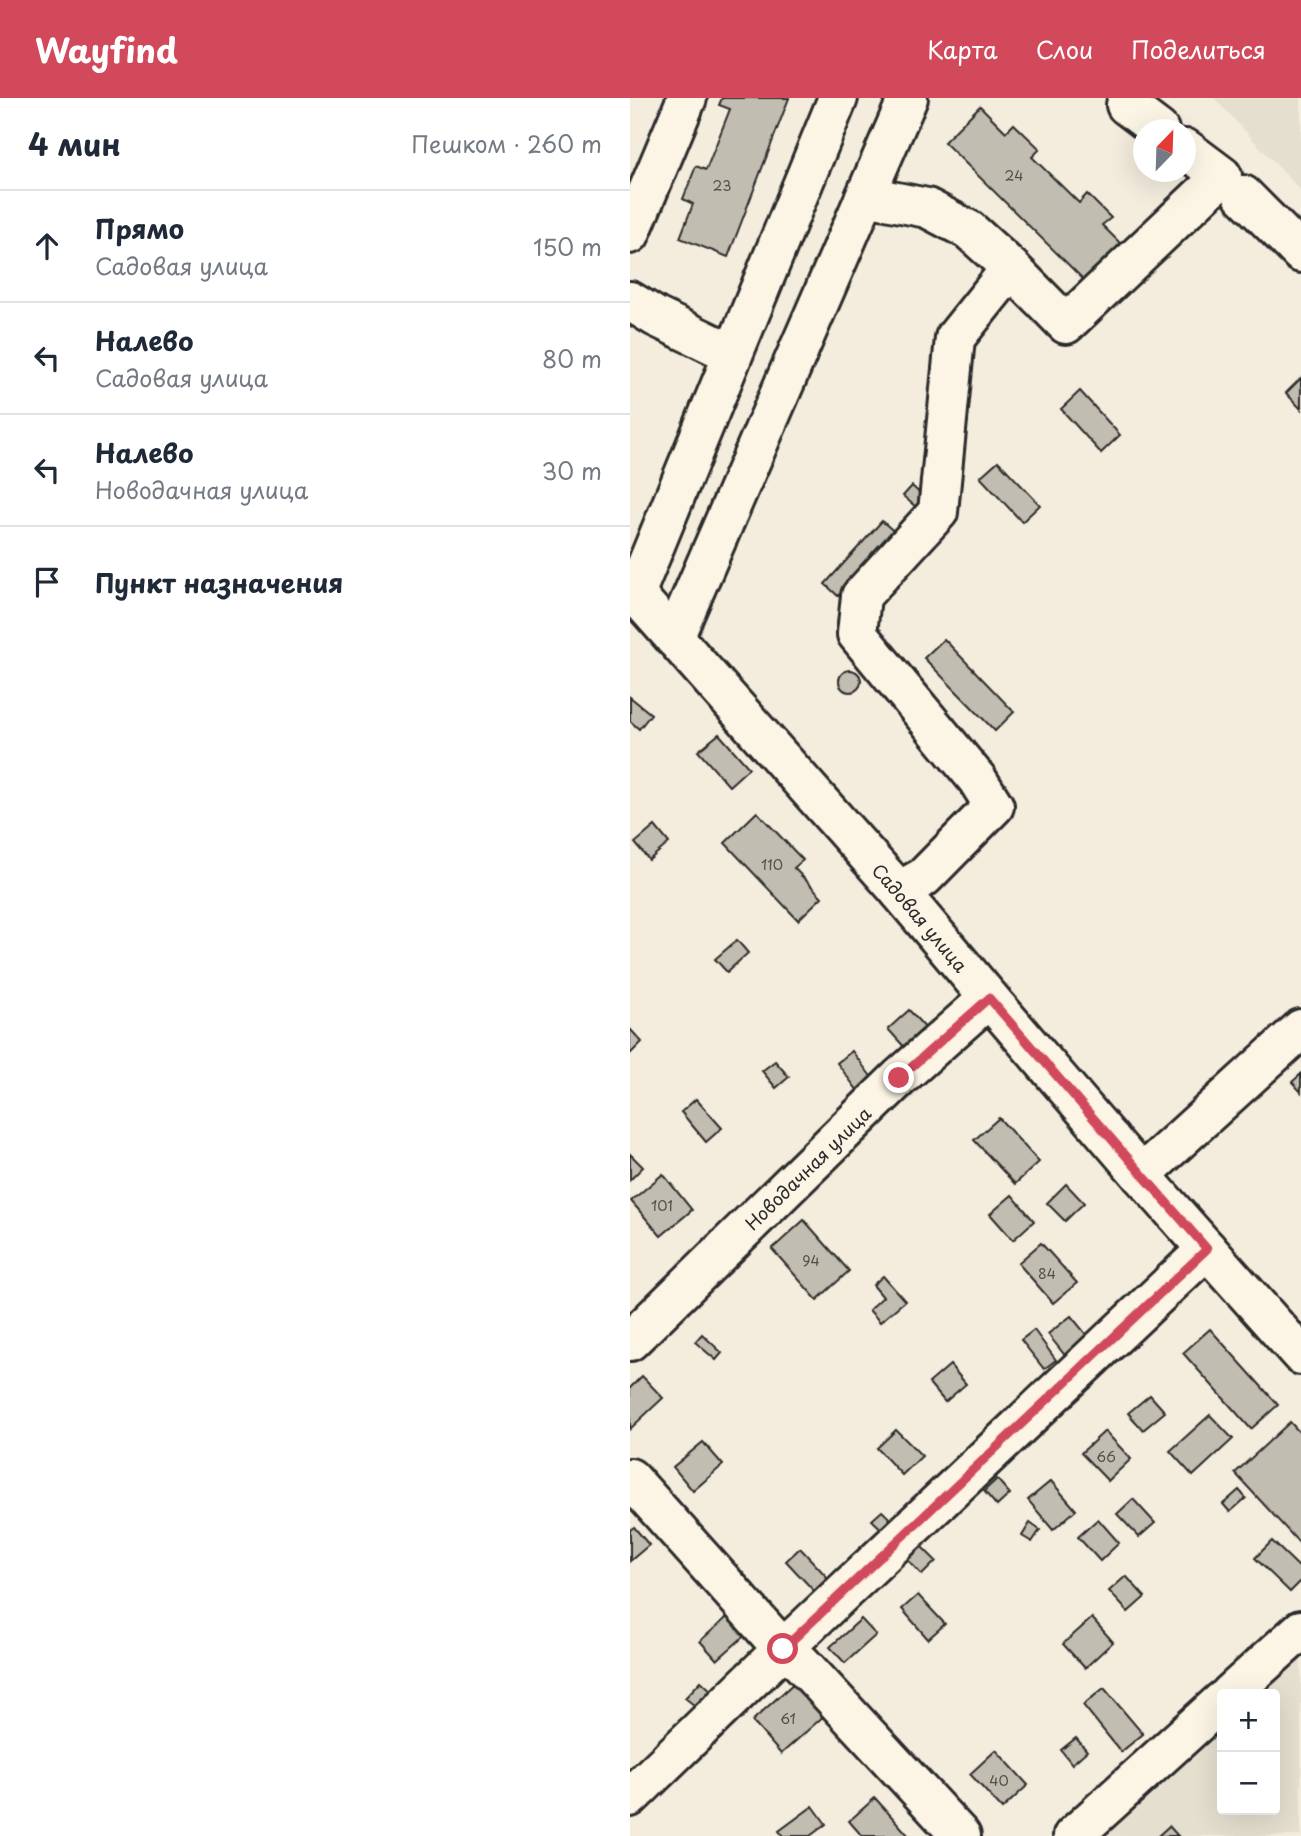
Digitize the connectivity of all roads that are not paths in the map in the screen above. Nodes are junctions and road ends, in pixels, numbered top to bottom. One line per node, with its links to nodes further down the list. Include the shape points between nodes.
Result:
1 (687, 98): 9 (street)
2 (838, 98): 13 (street)
3 (908, 98): 8 (street)
4 (1122, 100): 5 (street)
5 (1145, 119)
6 (1196, 157): 11 (street, via 1222,176 1066,324)
7 (1243, 195): 10 (street)
8 (866, 196): 11 (street, via 927,208 968,230); 14 (street)
9 (630, 234)
10 (1301, 253)
11 (1011, 268): 15 (street, via 955,338 939,512 861,596 857,634 977,779 994,806 924,877)
12 (630, 301): 13 (street)
13 (733, 354): 14 (street)
14 (643, 610): 15 (street, Садовая улица)
15 (899, 891): 16 (street, Садовая улица)
16 (989, 998): 18 (street, Садовая улица); 20 (street, Новодачная улица, via 899,1078)
17 (1301, 1029): 18 (street)
18 (1141, 1175): 19 (street, Садовая улица)
19 (1207, 1249): 21 (street, Садовая улица); 24 (street)
20 (630, 1341)
21 (1301, 1355)
22 (630, 1478): 24 (street)
23 (1301, 1630): 25 (street)
24 (783, 1649): 27 (street); 28 (street)
25 (1236, 1689)
26 (1217, 1706): 29 (street)
27 (630, 1797)
28 (961, 1836)
29 (1073, 1836)

